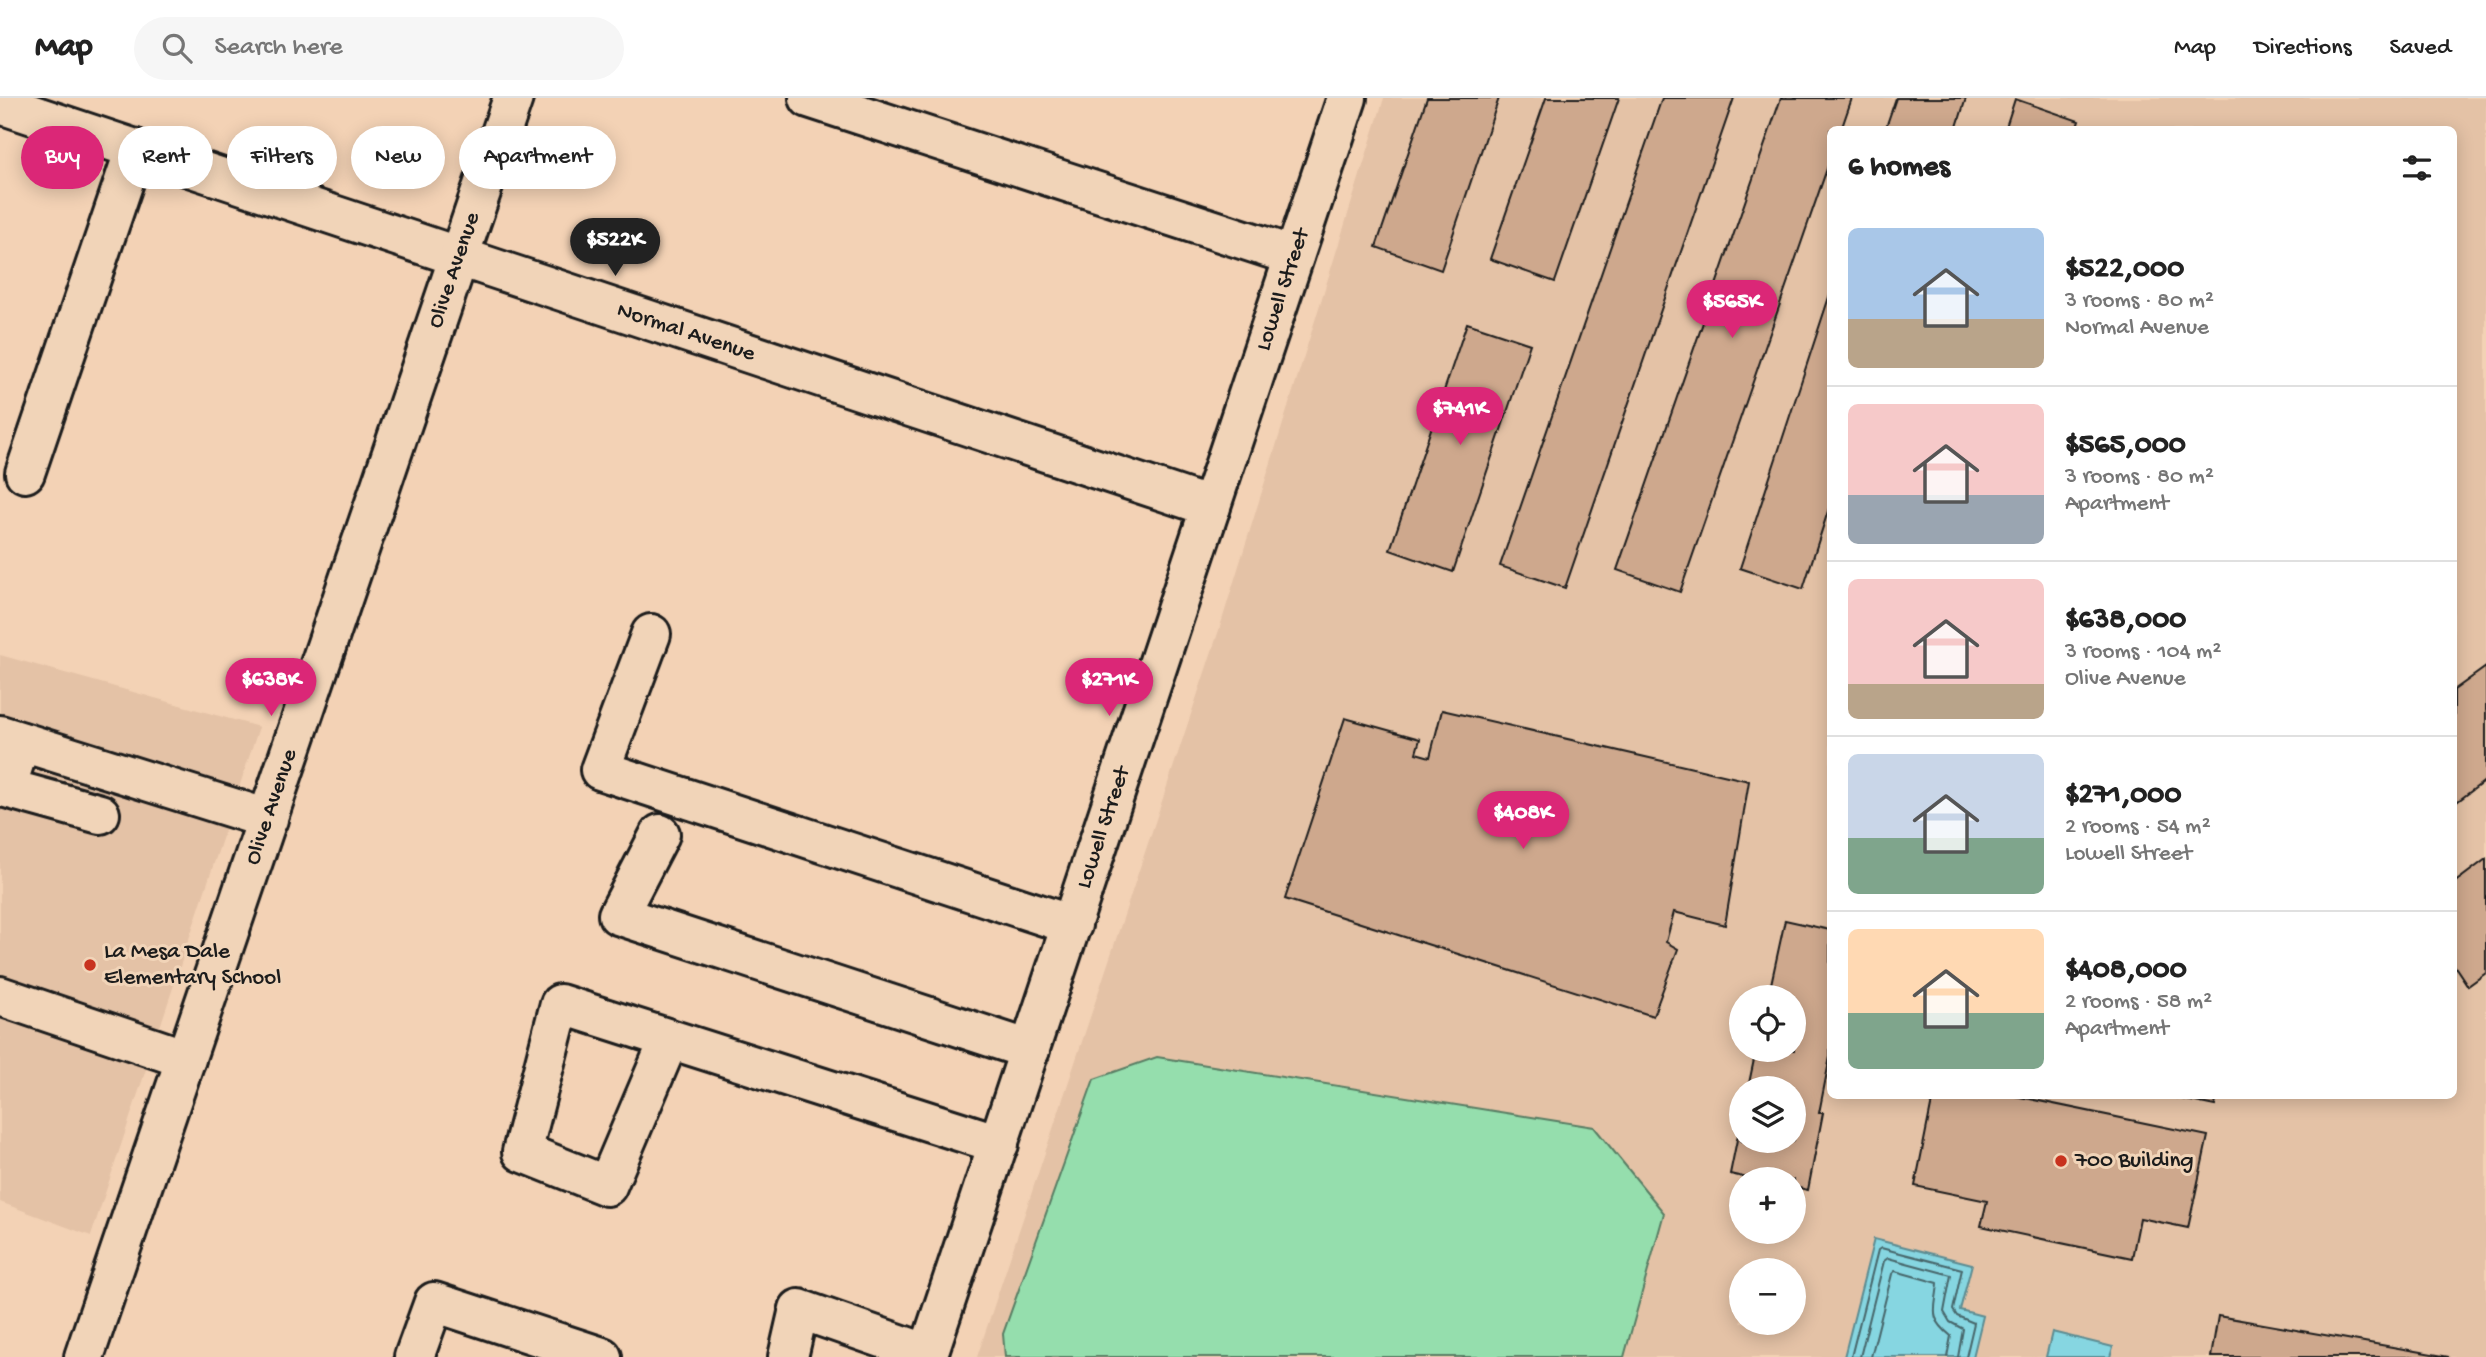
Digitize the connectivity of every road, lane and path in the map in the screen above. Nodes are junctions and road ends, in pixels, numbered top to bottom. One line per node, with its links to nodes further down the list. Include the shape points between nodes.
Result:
1 (513, 98): 9 (street, Olive Avenue)
2 (809, 98): 8 (street)
3 (1346, 98): 8 (street, Lowell Street)
4 (1, 109): 5 (street, Normal Avenue)
5 (118, 144)
6 (213, 175): 9 (street, Normal Avenue)
7 (121, 189): 10 (street)
8 (1294, 256): 11 (street, Lowell Street)
9 (460, 258): 11 (street, Normal Avenue); 15 (street, Olive Avenue)
10 (24, 473)
11 (1211, 507): 17 (street, Lowell Street)
12 (651, 634): 17 (street, via 600,770)
13 (10, 739): 14 (street, via 6,788); 15 (street)
14 (100, 814)
15 (268, 819): 21 (street, Olive Avenue)
16 (660, 834): 20 (street, via 618,915)
17 (1072, 925): 20 (street, Lowell Street)
18 (0, 996): 21 (street)
19 (669, 1040): 19 (street, via 559,1004 522,1152 607,1186); 22 (street)
20 (1030, 1049): 22 (street, Lowell Street)
21 (186, 1059): 24 (street, Olive Avenue)
22 (999, 1144): 23 (street, Lowell Street)
23 (928, 1355): 27 (street, via 799,1309)
24 (84, 1357)
25 (414, 1357): 26 (street, via 434,1302)
26 (602, 1357)
27 (788, 1357)

